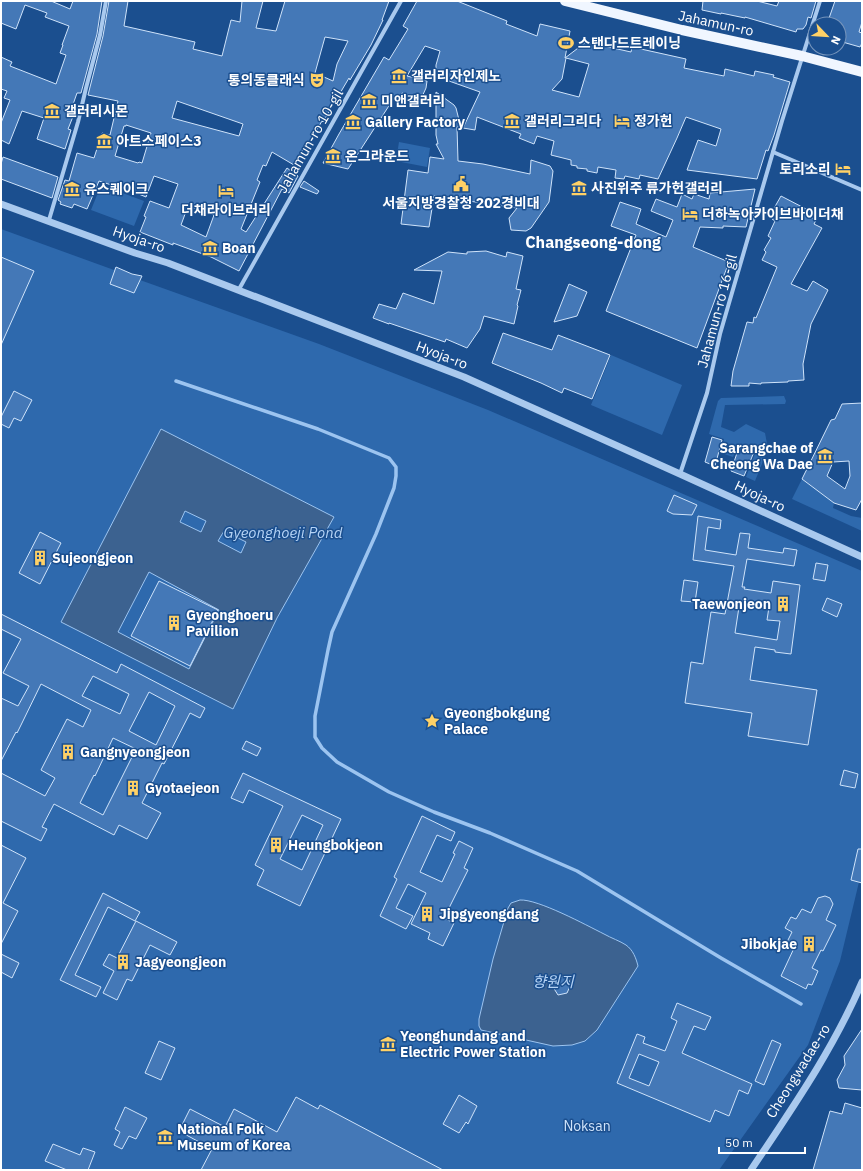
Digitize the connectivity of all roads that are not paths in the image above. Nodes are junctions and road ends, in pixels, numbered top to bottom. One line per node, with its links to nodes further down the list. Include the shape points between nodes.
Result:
1 (106, 1): 10 (street, via 78,122)
2 (401, 1): 11 (street, Jahamun-ro 10-gil)
3 (565, 1): 5 (main road, Jahamun-ro)
4 (820, 1): 5 (street, Jahamun-ro 16-gil)
5 (802, 56): 6 (main road, Jahamun-ro); 7 (street, Jahamun-ro 16-gil)
6 (862, 72)
7 (772, 152): 8 (street); 12 (street, Jahamun-ro 16-gil, via 720,334 707,393)
8 (862, 190)
9 (1, 204): 10 (street, Hyoja-ro)
10 (49, 220): 11 (street, Hyoja-ro)
11 (238, 291): 12 (street, Hyoja-ro, via 464,377)
12 (680, 474): 13 (street, Hyoja-ro)
13 (862, 557)
14 (862, 982): 15 (street, Cheongwadae-ro, via 841,1027 804,1090)
15 (751, 1170)

